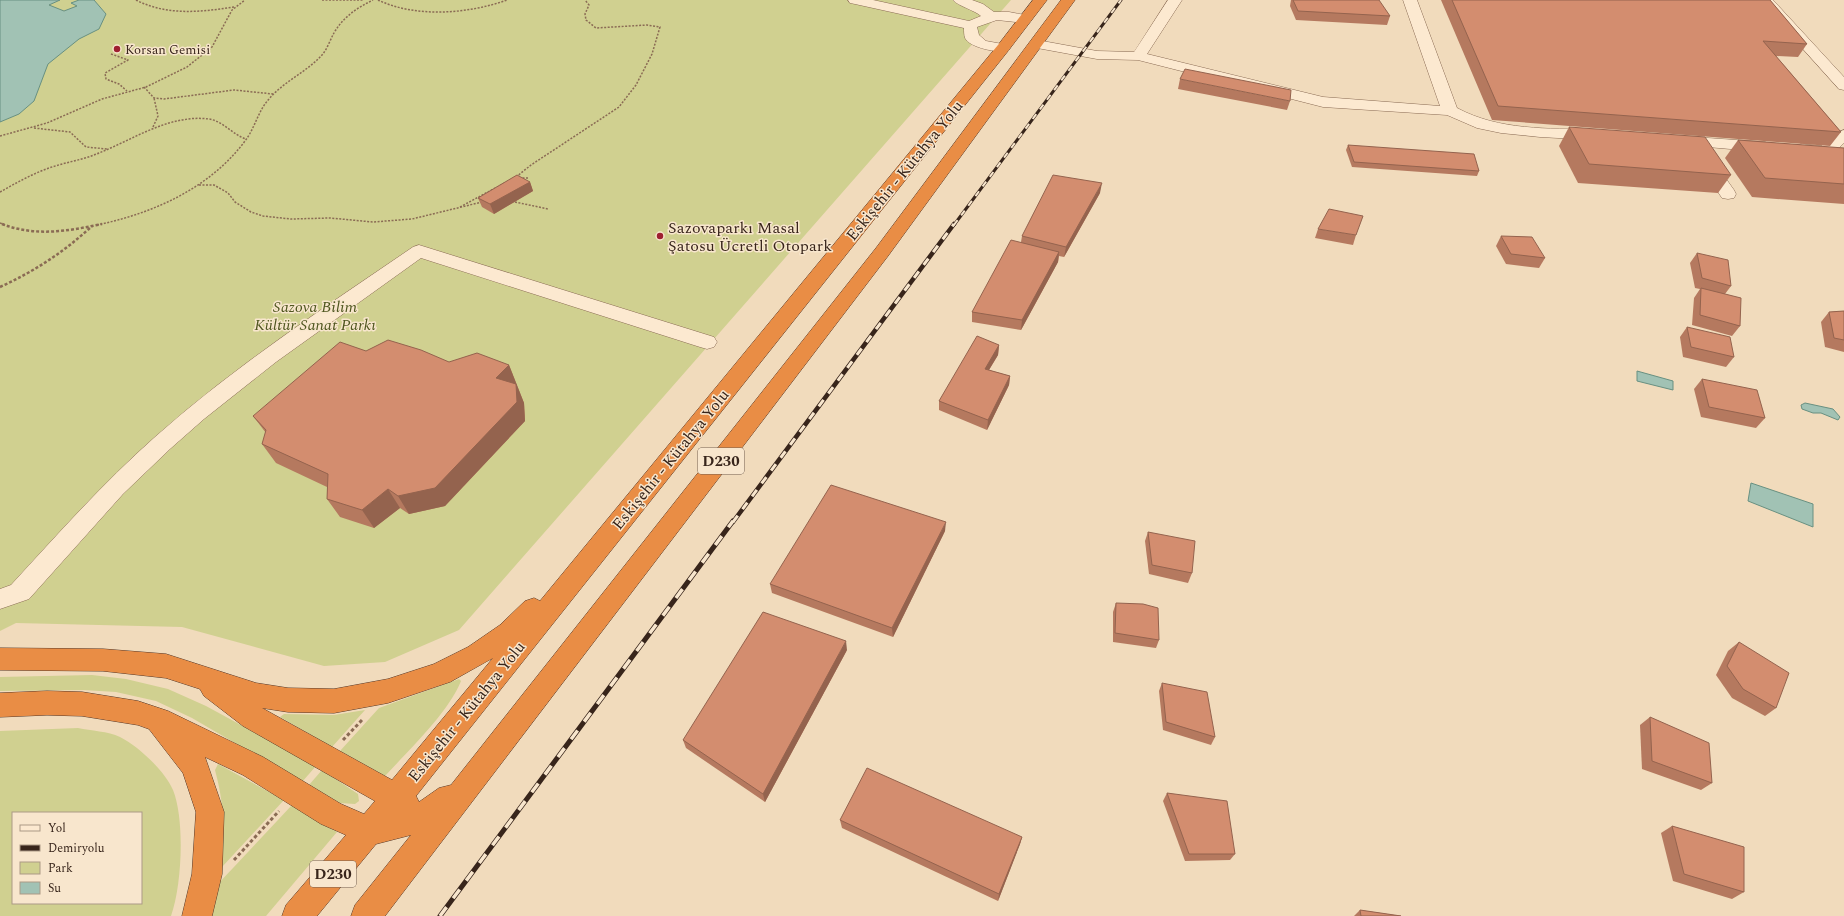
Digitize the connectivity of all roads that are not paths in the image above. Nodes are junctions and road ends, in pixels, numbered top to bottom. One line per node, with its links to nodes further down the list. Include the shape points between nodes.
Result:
1 (855, 0): 10 (street)
2 (960, 0): 8 (street, via 978,7)
3 (1040, 0): 9 (highway, Eskişehir - Kütahya Yolu / D230)
4 (1068, 0): 11 (highway, Eskişehir - Kütahya Yolu / D230)
5 (1175, 0): 13 (street)
6 (1410, 0): 15 (street)
7 (1766, 0): 14 (street)
8 (990, 16): 9 (street, via 1005,15); 10 (street)
9 (1025, 19): 12 (highway, Eskişehir - Kütahya Yolu / D230)
10 (970, 25): 12 (street, via 972,37 982,44)
11 (1036, 44): 13 (street, via 1089,54); 28 (highway, Eskişehir - Kütahya Yolu / D230, via 867,271 692,499)
12 (1003, 48): 22 (highway, Eskişehir - Kütahya Yolu / D230)
13 (1138, 56): 15 (street, via 1323,102)
14 (1844, 86)
15 (1450, 111): 17 (street, via 1462,118 1500,129)
16 (1844, 135): 19 (street, via 1825,151)
17 (1608, 136)
18 (1662, 140): 19 (street)
19 (1693, 142): 20 (street)
20 (1728, 194)
21 (707, 342): 23 (street, via 419,251 203,408 129,474 20,592)
22 (592, 555): 25 (highway, via 509,633 478,654 441,674 388,691 334,701 288,700 256,695); 29 (highway, Eskişehir - Kütahya Yolu / D230)
23 (0, 599)
24 (0, 659): 25 (highway, via 111,661 166,666)
25 (200, 677): 29 (highway, via 253,717)
26 (0, 704): 27 (highway, via 82,704 138,713)
27 (158, 720): 31 (highway, via 253,766 331,814); 33 (highway, via 195,766 210,812 206,874)
28 (482, 765): 30 (highway, via 442,805); 32 (highway, Eskişehir - Kütahya Yolu / D230)
29 (396, 798): 30 (highway); 31 (highway, Eskişehir - Kütahya Yolu / D230)
30 (420, 818): 31 (highway); 32 (highway, via 417,834)
31 (369, 831): 34 (highway, Eskişehir - Kütahya Yolu / D230)
32 (397, 876): 35 (highway, Eskişehir - Kütahya Yolu / D230)
33 (197, 916)
34 (297, 916)
35 (366, 916)

